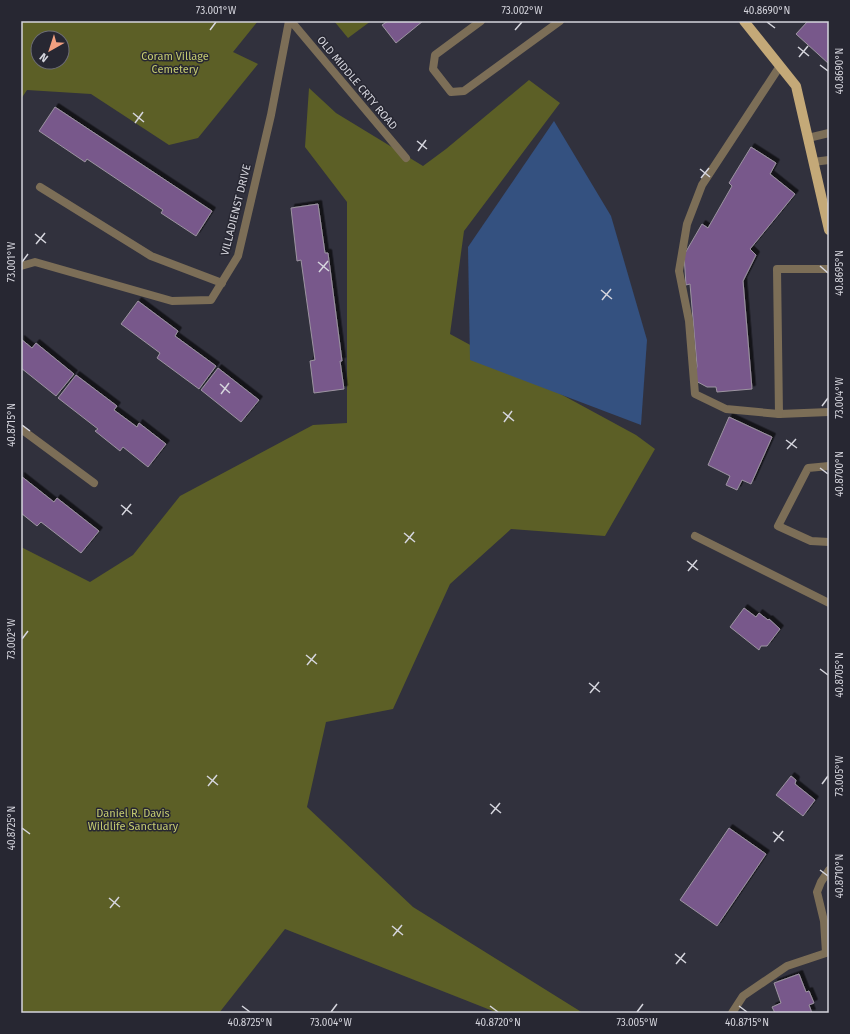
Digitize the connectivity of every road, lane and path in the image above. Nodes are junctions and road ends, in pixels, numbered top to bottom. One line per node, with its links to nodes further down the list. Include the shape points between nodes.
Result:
1 (290, 21): 8 (street, OLD MIDDLE CRTY ROAD); 16 (street, VILLADIENST DRIVE, via 238,256)
2 (481, 21): 3 (street, via 435,55 433,70 451,92 464,91)
3 (560, 21)
4 (744, 21): 5 (main road)
5 (780, 66): 7 (main road, via 796,86); 18 (street, via 702,185 686,224 679,271 689,321 695,394 726,409)
6 (829, 133): 7 (street)
7 (808, 138): 10 (main road)
8 (406, 158)
9 (829, 160): 10 (street)
10 (813, 162): 12 (main road)
11 (40, 187): 16 (street, via 151,256)
12 (826, 205): 13 (main road)
13 (829, 230)
14 (21, 266): 16 (street, VILLADIENST DRIVE, via 35,262 172,301 211,300)
15 (829, 269): 18 (street, via 778,269)
16 (222, 283)
17 (829, 412): 18 (street)
18 (779, 414)
19 (21, 429): 21 (street)
20 (829, 466): 23 (street, via 808,468 778,526 811,541)
21 (94, 483)
22 (695, 536): 24 (street)
23 (829, 542)
24 (829, 603)
25 (829, 870): 26 (street, via 817,892)
26 (828, 956): 27 (street, via 787,966 743,996)
27 (732, 1013)

